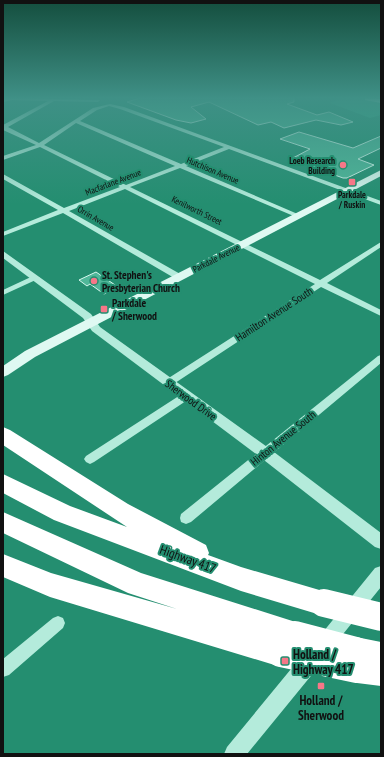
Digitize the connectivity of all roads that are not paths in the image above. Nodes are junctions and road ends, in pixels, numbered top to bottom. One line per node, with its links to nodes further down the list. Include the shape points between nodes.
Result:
1 (16, 133): 5 (street, Kenilworth Street)
2 (59, 133): 5 (street)
3 (104, 133): 8 (street, Hutchison Avenue)
4 (190, 133): 6 (street)
5 (41, 145): 7 (street); 11 (street, Kenilworth Street)
6 (230, 148): 8 (street, Macfarlane Avenue); 12 (street)
7 (3, 158)
8 (180, 166): 11 (street, Macfarlane Avenue); 15 (street, Hutchison Avenue)
9 (381, 173): 12 (main road, Parkdale Avenue)
10 (3, 176): 14 (street, Orrin Avenue)
11 (126, 187): 14 (street, Macfarlane Avenue); 17 (street, Kenilworth Street)
12 (347, 190): 13 (street); 15 (main road, Parkdale Avenue)
13 (381, 203)
14 (64, 210): 16 (street, Macfarlane Avenue); 20 (street, Orrin Avenue)
15 (298, 216): 17 (main road, Parkdale Avenue)
16 (3, 234)
17 (243, 244): 20 (main road, Parkdale Avenue); 22 (street, Kenilworth Street)
18 (381, 244): 22 (street, Hamilton Avenue South)
19 (3, 254): 21 (street, Sherwood Drive)
20 (179, 277): 25 (main road, Parkdale Avenue)
21 (36, 278): 23 (street); 25 (street, Sherwood Drive)
22 (320, 284): 24 (street, Kenilworth Street); 30 (street, Hamilton Avenue South)
23 (3, 293)
24 (381, 313)
25 (92, 322): 26 (main road, Parkdale Avenue); 30 (street, Sherwood Drive, via 96,329)
26 (30, 354): 28 (main road, Parkdale Avenue); 29 (main road, Parkdale Avenue)
27 (381, 358): 33 (street, Hinton Avenue South)
28 (3, 365)
29 (3, 372)
30 (168, 383): 31 (street, Sherwood Drive)
31 (185, 396): 33 (street, Sherwood Drive); 34 (street)
32 (3, 435): 41 (highway, via 120,511)
33 (265, 453): 36 (street, Hinton Avenue South); 38 (street, Sherwood Drive)
34 (90, 459)
35 (3, 482): 41 (highway, Highway 417, via 62,513)
36 (186, 518)
37 (3, 522): 44 (highway, via 137,584)
38 (381, 542)
39 (3, 565): 44 (highway, via 50,585)
40 (381, 574): 47 (street)
41 (241, 579): 42 (highway, Highway 417, bridge)
42 (381, 617)
43 (58, 623): 46 (street)
44 (288, 644): 45 (highway, bridge)
45 (369, 662)
46 (3, 669)
47 (234, 754)

